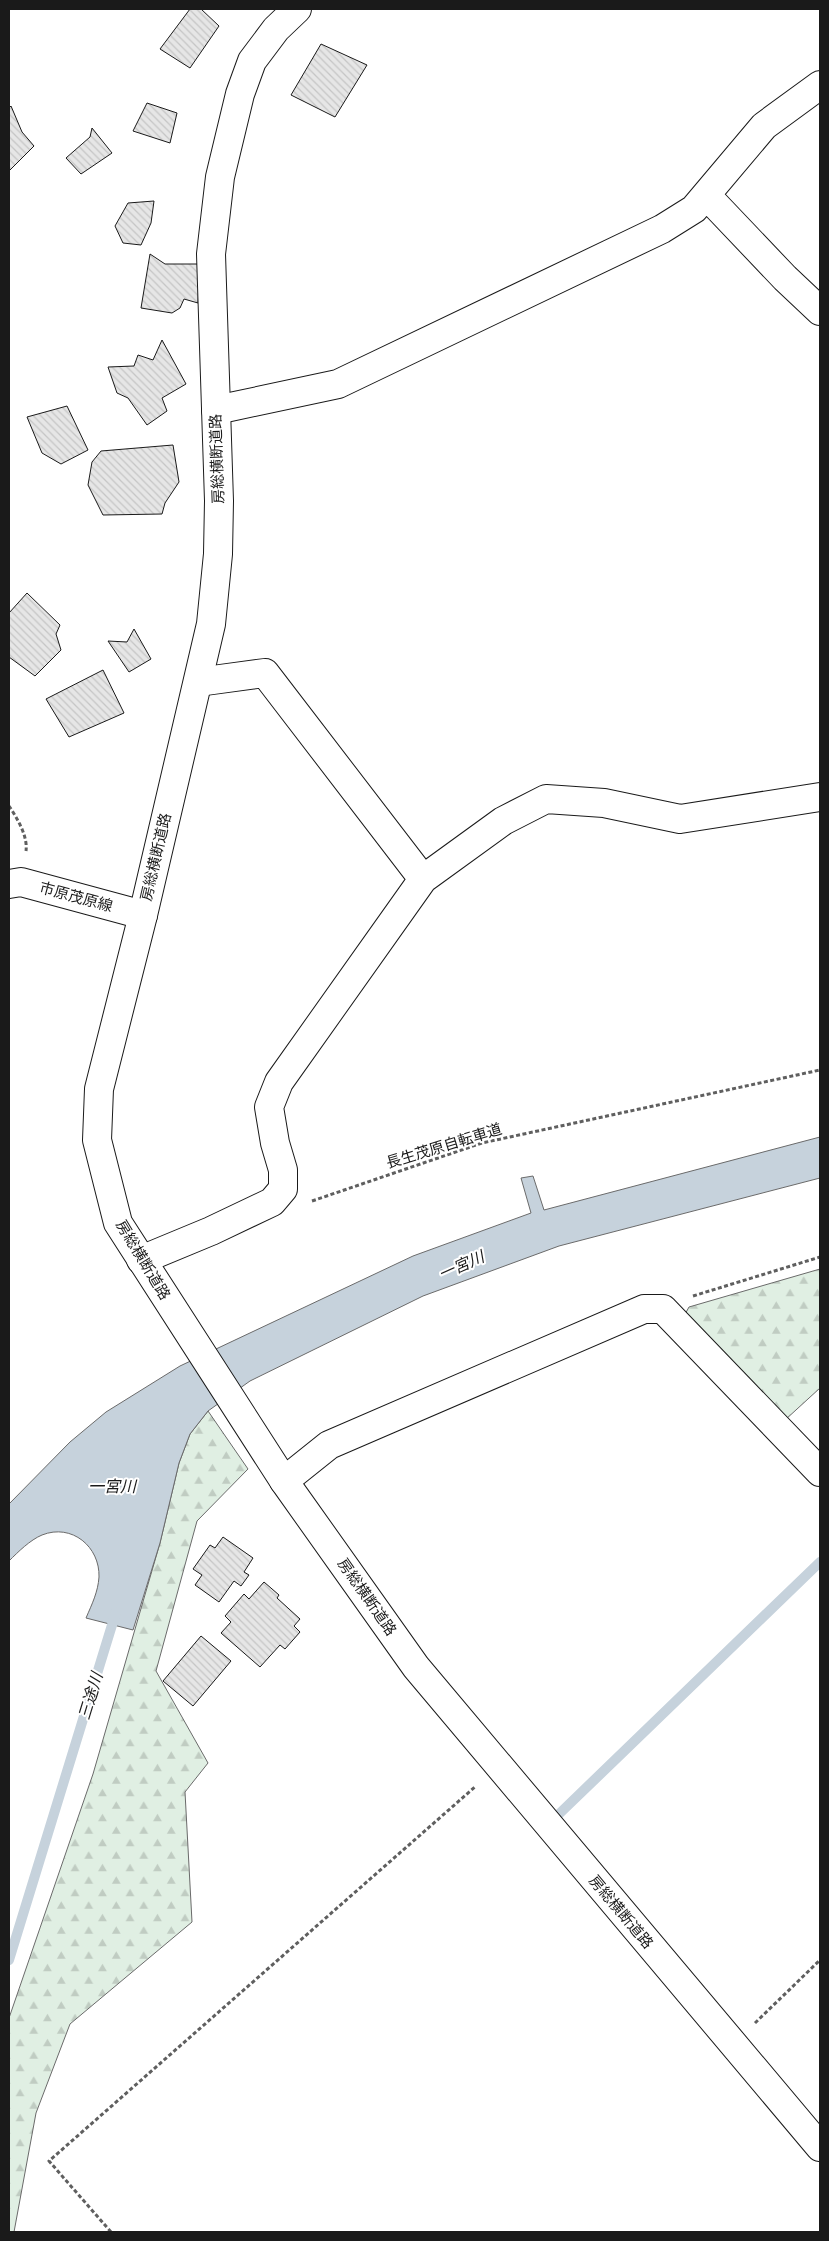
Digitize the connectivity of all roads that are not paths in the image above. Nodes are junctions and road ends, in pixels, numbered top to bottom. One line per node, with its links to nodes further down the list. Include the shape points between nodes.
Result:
1 (297, 9): 5 (main road, 房総横断道路, via 276,29 252,61 240,94 220,177 211,254)
2 (820, 85): 3 (main road, via 764,126)
3 (707, 196): 4 (main road); 5 (main road, via 694,209 646,237 338,384)
4 (820, 311)
5 (216, 410): 6 (main road, 房総横断道路, via 218,554 211,624)
6 (198, 682): 8 (main road, via 265,673); 10 (main road, 房総横断道路)
7 (820, 797): 8 (main road, via 680,819 604,803 546,799 503,821)
8 (423, 878): 11 (main road, via 279,1082 269,1107 283,1170 283,1189 272,1202)
9 (15, 883): 10 (main road, 市原茂原線)
10 (143, 915): 11 (main road, 房総横断道路, via 99,1089 97,1140 118,1223)
11 (141, 1260): 13 (main road, 房総横断道路)
12 (820, 1472): 13 (main road, via 663,1308 644,1309 329,1445)
13 (284, 1481): 14 (main road, 房総横断道路, via 416,1667)
14 (820, 2147)

